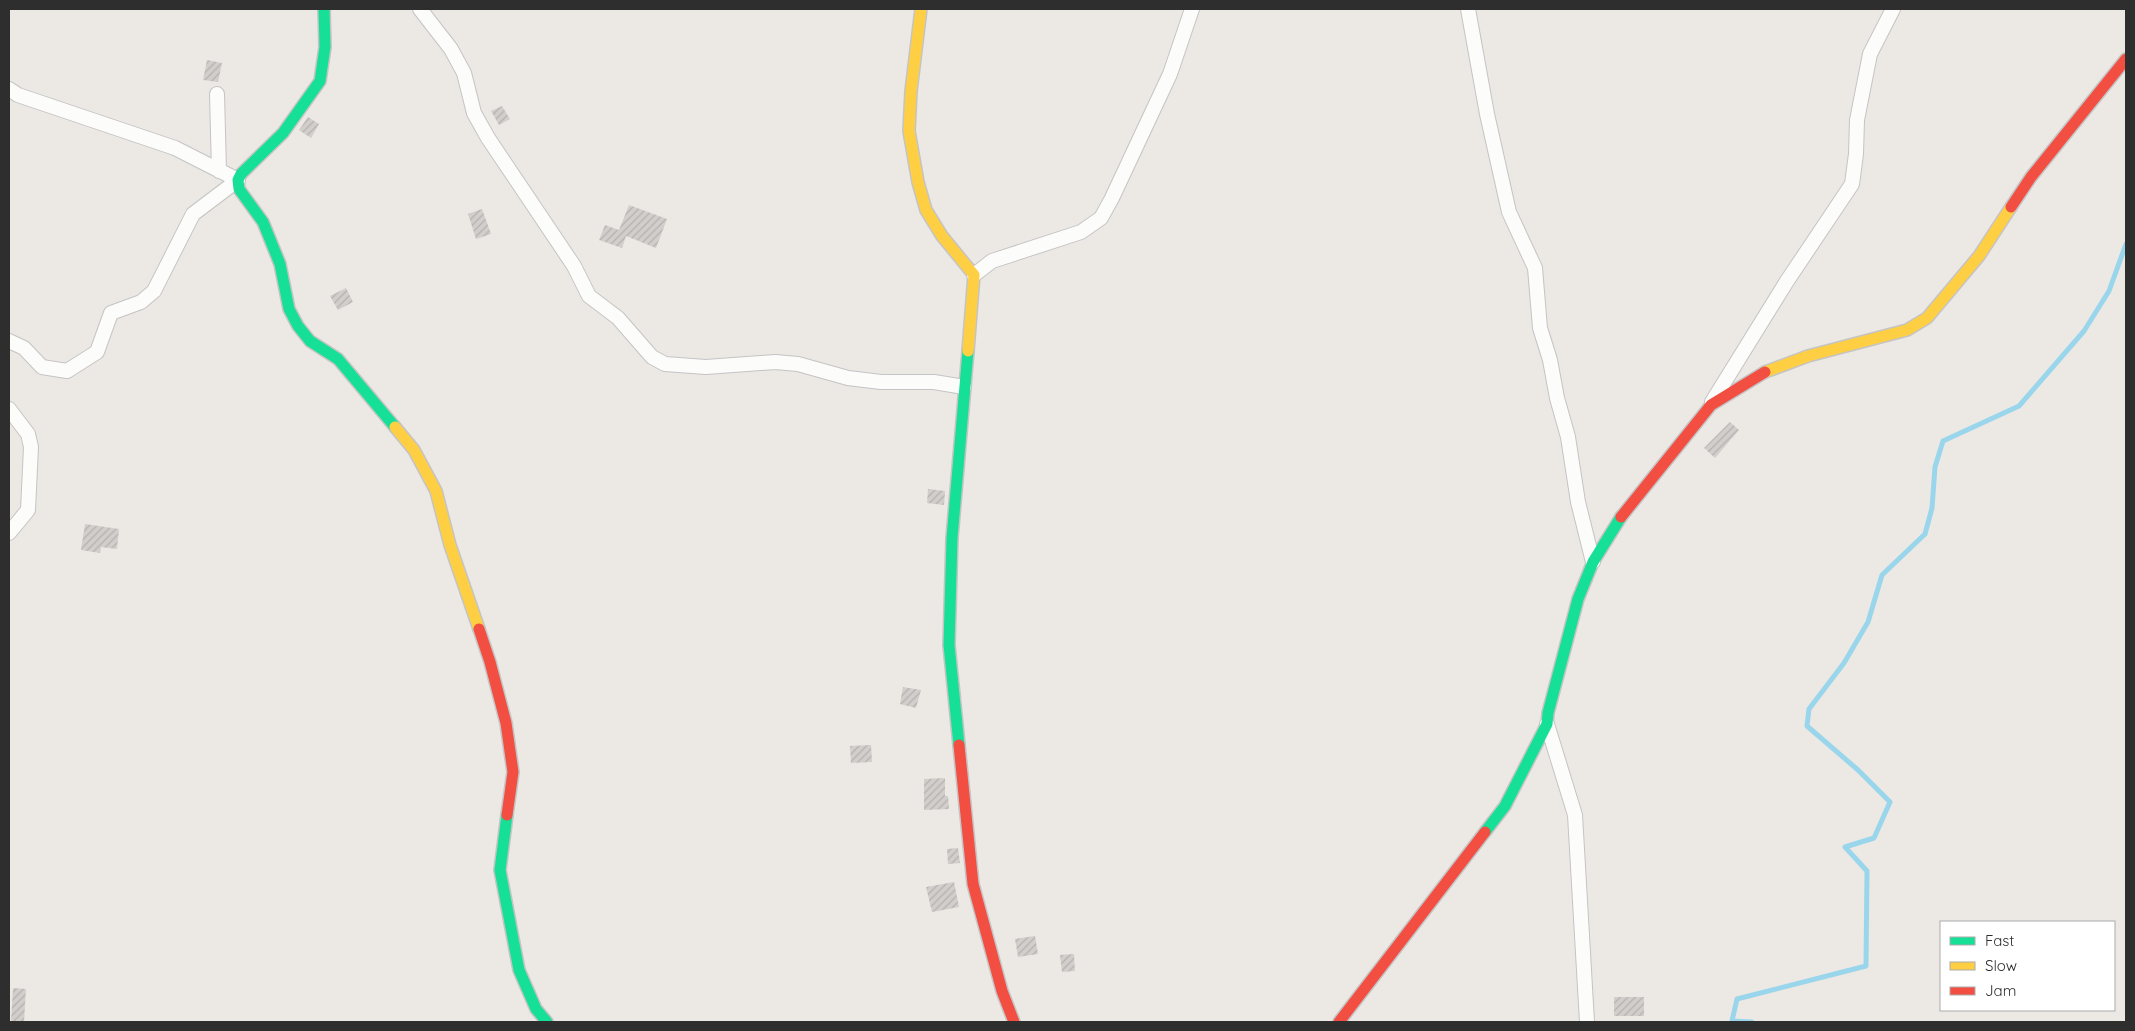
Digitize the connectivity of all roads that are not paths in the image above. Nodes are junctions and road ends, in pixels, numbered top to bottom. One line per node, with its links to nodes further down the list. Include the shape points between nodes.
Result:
1 (324, 9): 11 (street, via 325,47 320,81 282,133)
2 (420, 9): 14 (street, via 452,49 464,72 474,113 488,138 574,266 590,296 618,318 652,357 664,364 706,367 775,362 798,364 848,378 934,382)
3 (921, 9): 12 (street, via 909,131 918,182 926,210 942,236)
4 (1192, 9): 12 (street, via 1170,74 1101,218 1081,232 992,261)
5 (1468, 9): 18 (street, via 1509,212 1536,268 1540,328 1568,437 1578,502)
6 (1893, 9): 15 (street, via 1870,54 1857,120 1852,184)
7 (2126, 58): 15 (street, via 2031,177 1979,256 1926,318 1908,330 1808,356 1769,370)
8 (9, 89): 10 (street, via 18,95 175,148)
9 (218, 94): 10 (street)
10 (219, 171): 11 (street)
11 (238, 180): 13 (street, via 193,214 154,291 141,302 111,313 97,352 67,371 42,367 24,348); 20 (street, via 239,190 263,222 280,264 289,309 298,326 310,341 338,359 366,391 414,450 436,491 506,723 513,772 500,870 519,970 536,1009)
12 (974, 275): 14 (street)
13 (9, 341)
14 (964, 387): 21 (street, via 952,538 949,646 973,884 1002,991)
15 (1710, 405): 18 (street, via 1620,519)
16 (9, 410): 17 (street, via 28,434 30,447 28,510)
17 (9, 534)
18 (1593, 562): 19 (street, via 1578,599)
19 (1547, 724): 22 (street, via 1505,806); 23 (street, via 1575,815)
20 (547, 1022)
21 (1014, 1022)
22 (1338, 1022)
23 (1587, 1022)

